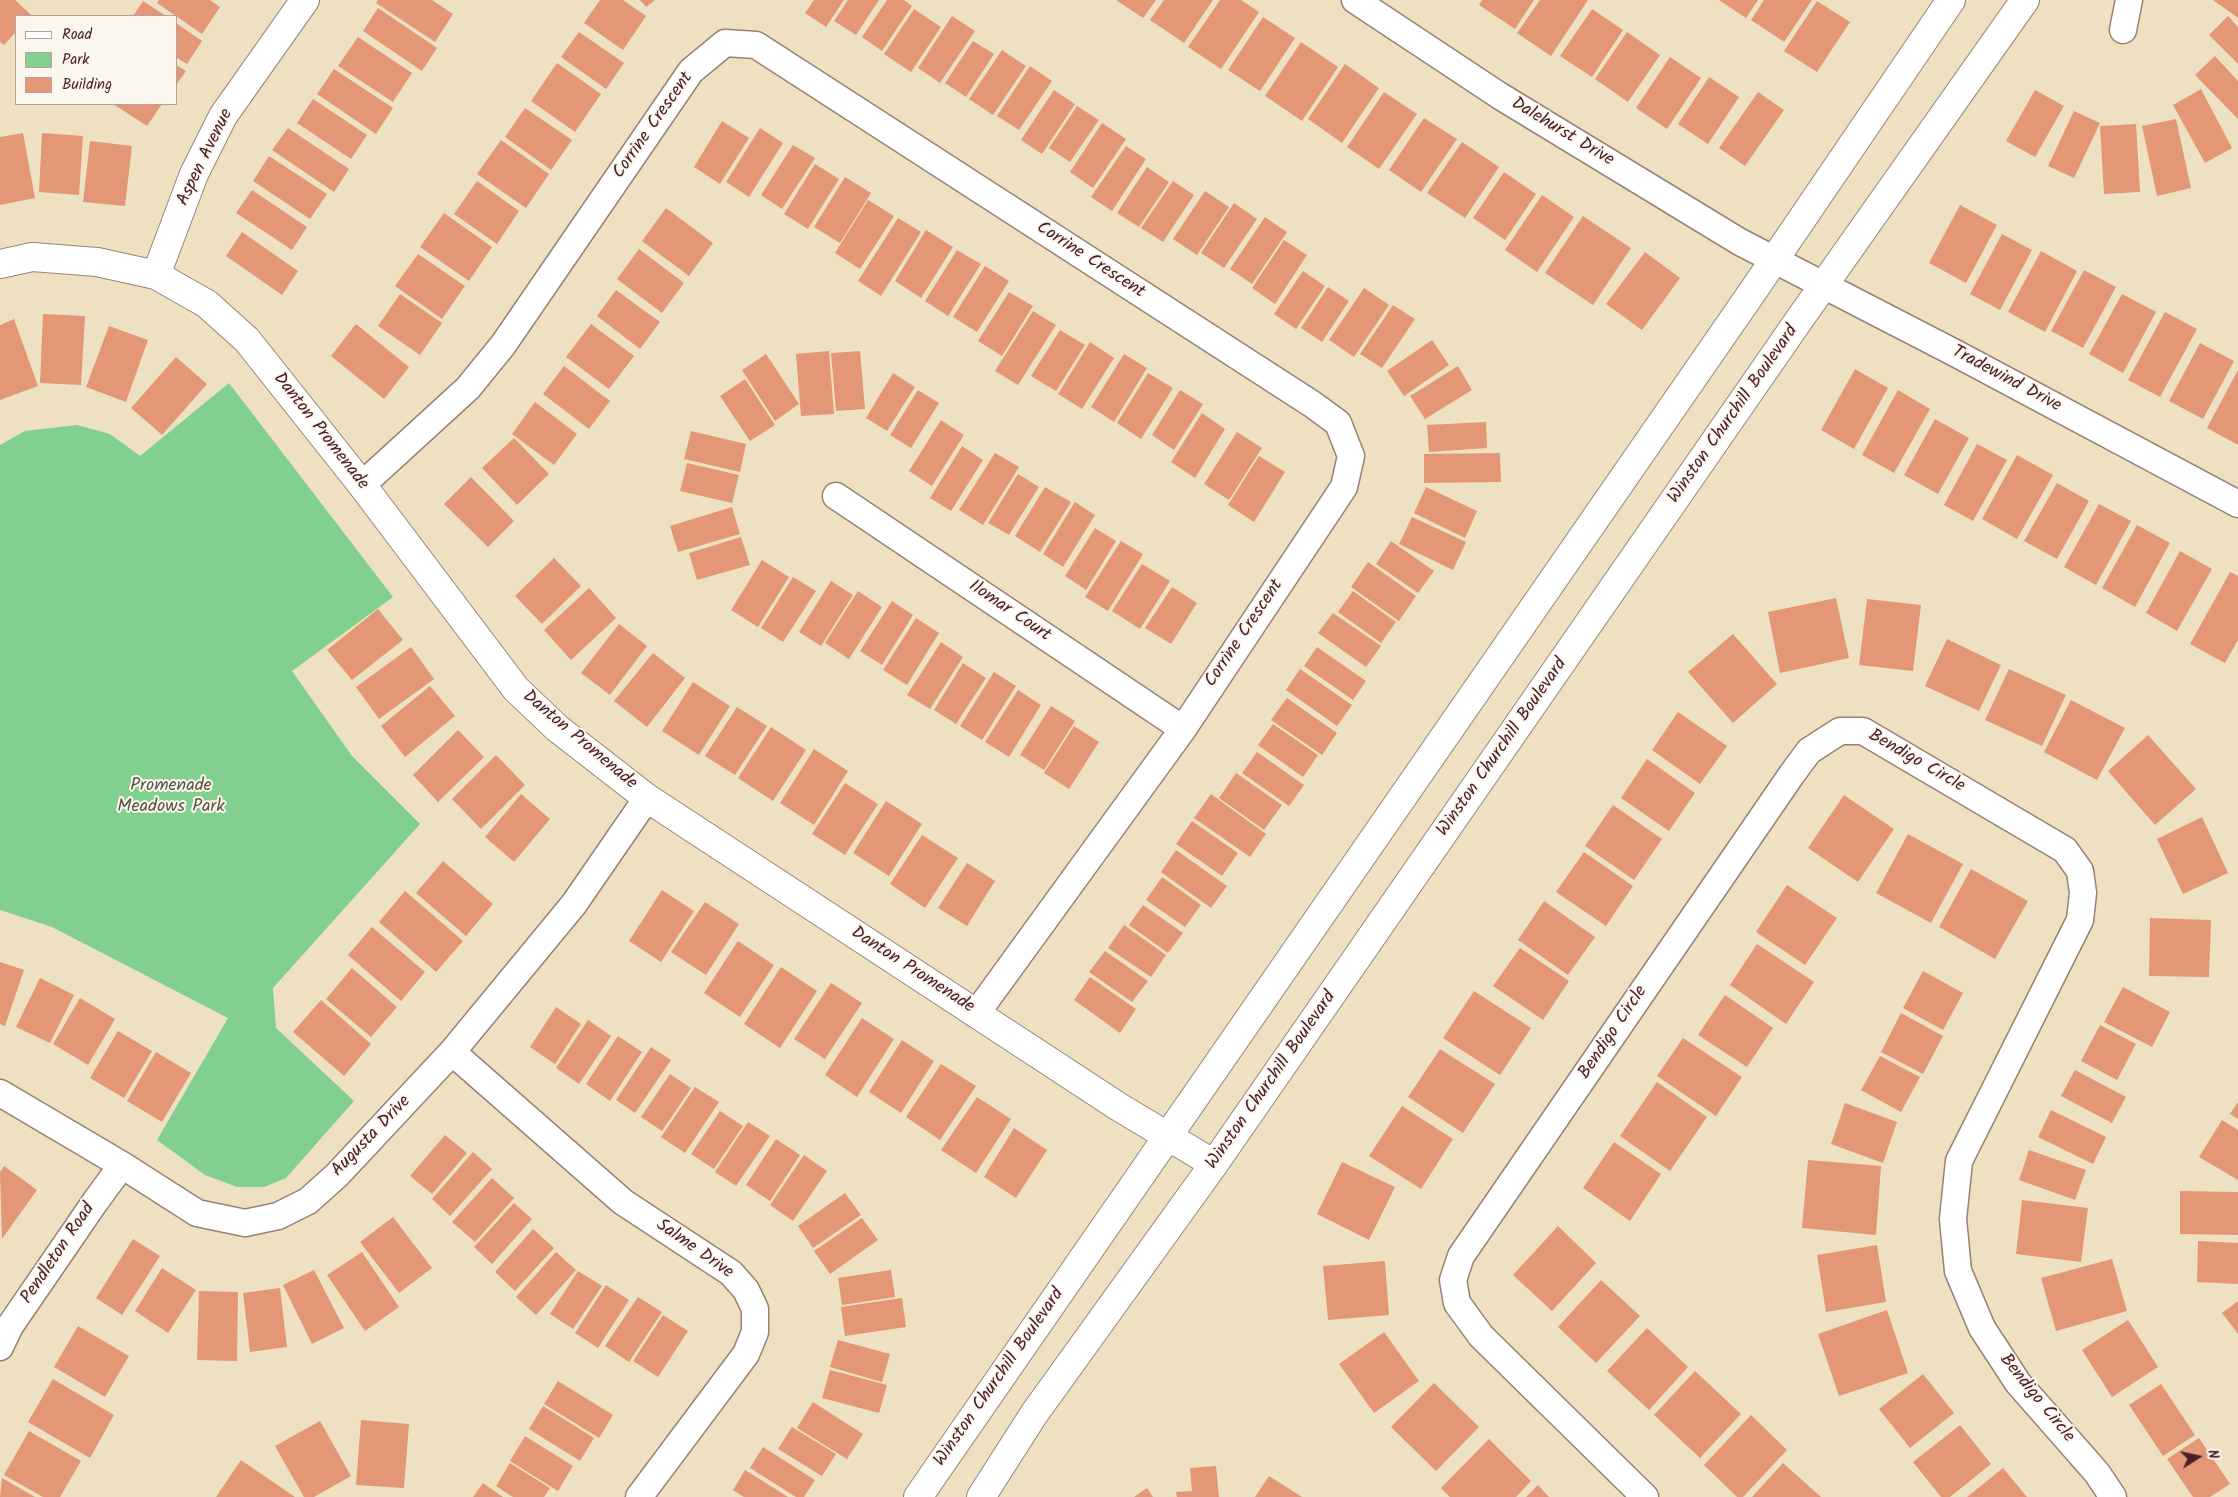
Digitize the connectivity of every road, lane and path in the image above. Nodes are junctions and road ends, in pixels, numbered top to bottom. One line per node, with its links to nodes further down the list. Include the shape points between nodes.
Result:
1 (305, 0): 9 (main road, Aspen Avenue, via 223,116 194,174)
2 (1355, 0): 7 (street, Dalehurst Drive, via 1500,96)
3 (1950, 0): 7 (main road, Winston Churchill Boulevard)
4 (2025, 0): 10 (main road, Winston Churchill Boulevard)
5 (2129, 0): 6 (street)
6 (2123, 30)
7 (1773, 260): 10 (street, Tradewind Drive); 19 (main road, Winston Churchill Boulevard)
8 (0, 264): 9 (main road, Danton Promenade, via 32,257 97,262)
9 (156, 275): 11 (main road, Danton Promenade, via 207,304 247,340)
10 (1824, 285): 13 (street, Tradewind Drive); 20 (main road, Winston Churchill Boulevard)
11 (362, 485): 14 (street, Corrine Crescent, via 468,388 503,345 691,71 725,43 756,45 1338,423 1350,456 1344,487); 15 (main road, Danton Promenade, via 516,689 557,728)
12 (836, 496): 14 (street, Ilomar Court)
13 (2238, 504)
14 (1182, 729): 16 (street, Corrine Crescent)
15 (647, 798): 16 (main road, Danton Promenade); 17 (street, Augusta Drive, via 574,904)
16 (976, 1014): 19 (main road, Danton Promenade)
17 (452, 1052): 21 (street, Augusta Drive, via 337,1175 308,1201 278,1216 244,1223 197,1212); 23 (street, Salme Drive, via 623,1202 731,1273 746,1290 755,1309 755,1332 746,1354)
18 (0, 1093): 21 (street, Augusta Drive)
19 (1167, 1136): 20 (main road, Danton Promenade); 24 (main road, Winston Churchill Boulevard)
20 (1214, 1164): 25 (main road, Winston Churchill Boulevard, via 1034,1414)
21 (122, 1165): 22 (street, Pendleton Road, via 10,1326)
22 (0, 1347)
23 (638, 1497)
24 (918, 1497)
25 (981, 1497)
26 (1645, 1497): 27 (street, Bendigo Circle, via 1481,1336 1457,1302 1453,1280 1461,1256 1792,774 1810,751 1840,731 1863,730 2065,850 2080,871 2083,893 2080,920 1959,1161 1953,1219 1958,1271 1982,1328 2018,1383 2097,1473)
27 (2113, 1497)

